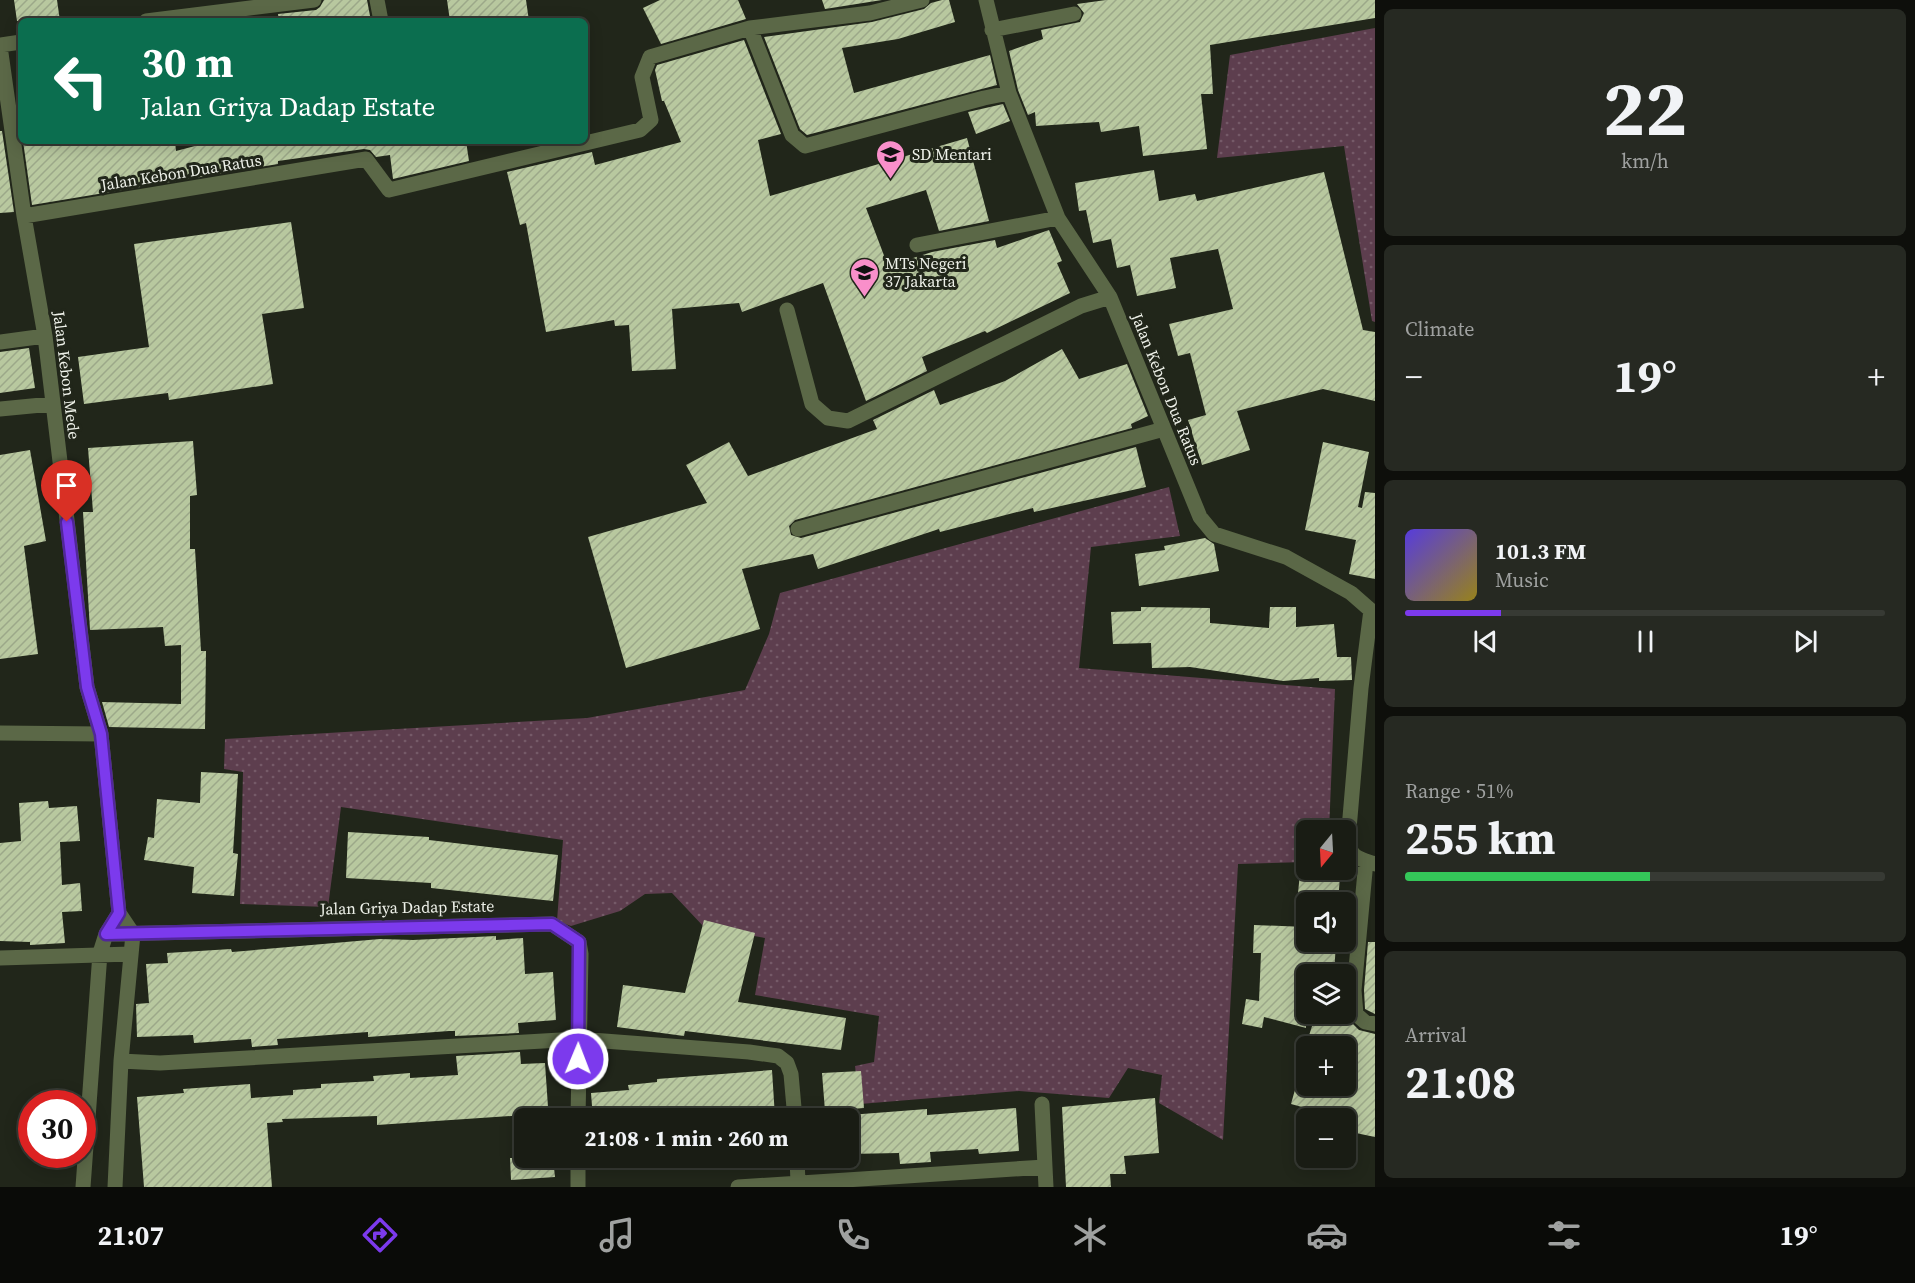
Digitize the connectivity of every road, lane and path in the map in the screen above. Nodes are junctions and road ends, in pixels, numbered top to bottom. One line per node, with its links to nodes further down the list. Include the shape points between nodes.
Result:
1 (314, 0): 6 (street)
2 (377, 0): 7 (street)
3 (922, 0): 8 (street, Jalan Kebon Dua Ratus, via 870,13)
4 (986, 0): 9 (street, Jalan Kebon Dua Ratus)
5 (1074, 14): 9 (street)
6 (170, 18)
7 (380, 18)
8 (750, 28): 12 (street, via 792,135 805,146); 13 (street, Jalan Kebon Dua Ratus, via 650,57 642,77 651,120 639,130)
9 (992, 30): 12 (street, Jalan Kebon Dua Ratus)
10 (18, 42): 11 (street)
11 (0, 45): 15 (street, Jalan Kebon Mede)
12 (1009, 93): 16 (street, Jalan Kebon Dua Ratus)
13 (588, 142)
14 (581, 144): 15 (street, Jalan Kebon Dua Ratus, via 389,190 366,159)
15 (24, 216): 20 (street, Jalan Kebon Mede)
16 (1058, 218): 17 (street); 18 (street, Jalan Kebon Dua Ratus)
17 (917, 245)
18 (1110, 297): 19 (street, via 1082,306 848,421 828,418 812,404); 24 (street, Jalan Kebon Dua Ratus)
19 (788, 310)
20 (45, 336): 21 (street); 22 (street, Jalan Kebon Mede)
21 (0, 342)
22 (52, 404): 23 (street); 28 (street, Jalan Kebon Mede, via 87,687)
23 (0, 409)
24 (1164, 429): 25 (street); 26 (street, Jalan Kebon Dua Ratus, via 1200,517 1214,534 1286,557 1351,593)
25 (798, 530)
26 (1373, 612): 29 (street, via 1361,688 1348,841 1355,857)
27 (0, 733): 28 (street)
28 (101, 734): 30 (street, Jalan Kebon Mede)
29 (1370, 862): 36 (street, via 1354,990 1356,1014)
30 (119, 913): 31 (street); 32 (street)
31 (106, 934): 32 (street, Jalan Griya Dadap Estate); 33 (street)
32 (133, 934): 34 (street); 37 (street, Jalan Griya Dadap Estate, via 552,924 579,942)
33 (100, 953): 34 (street); 35 (street); 47 (street)
34 (131, 954): 38 (street)
35 (0, 958)
36 (1375, 1024)
37 (578, 1040): 38 (street, via 160,1063); 40 (street, Jalan Griya Dadap Estate); 41 (street, via 778,1056 787,1063 791,1074)
38 (121, 1061): 48 (street)
39 (1042, 1104): 42 (street)
40 (578, 1108)
41 (794, 1108)
42 (1046, 1167): 45 (street); 51 (street)
43 (578, 1168): 49 (street)
44 (797, 1168): 46 (street)
45 (902, 1182): 46 (street)
46 (798, 1183): 50 (street)
47 (83, 1187)
48 (115, 1187)
49 (578, 1187)
50 (738, 1187)
51 (1046, 1187)

